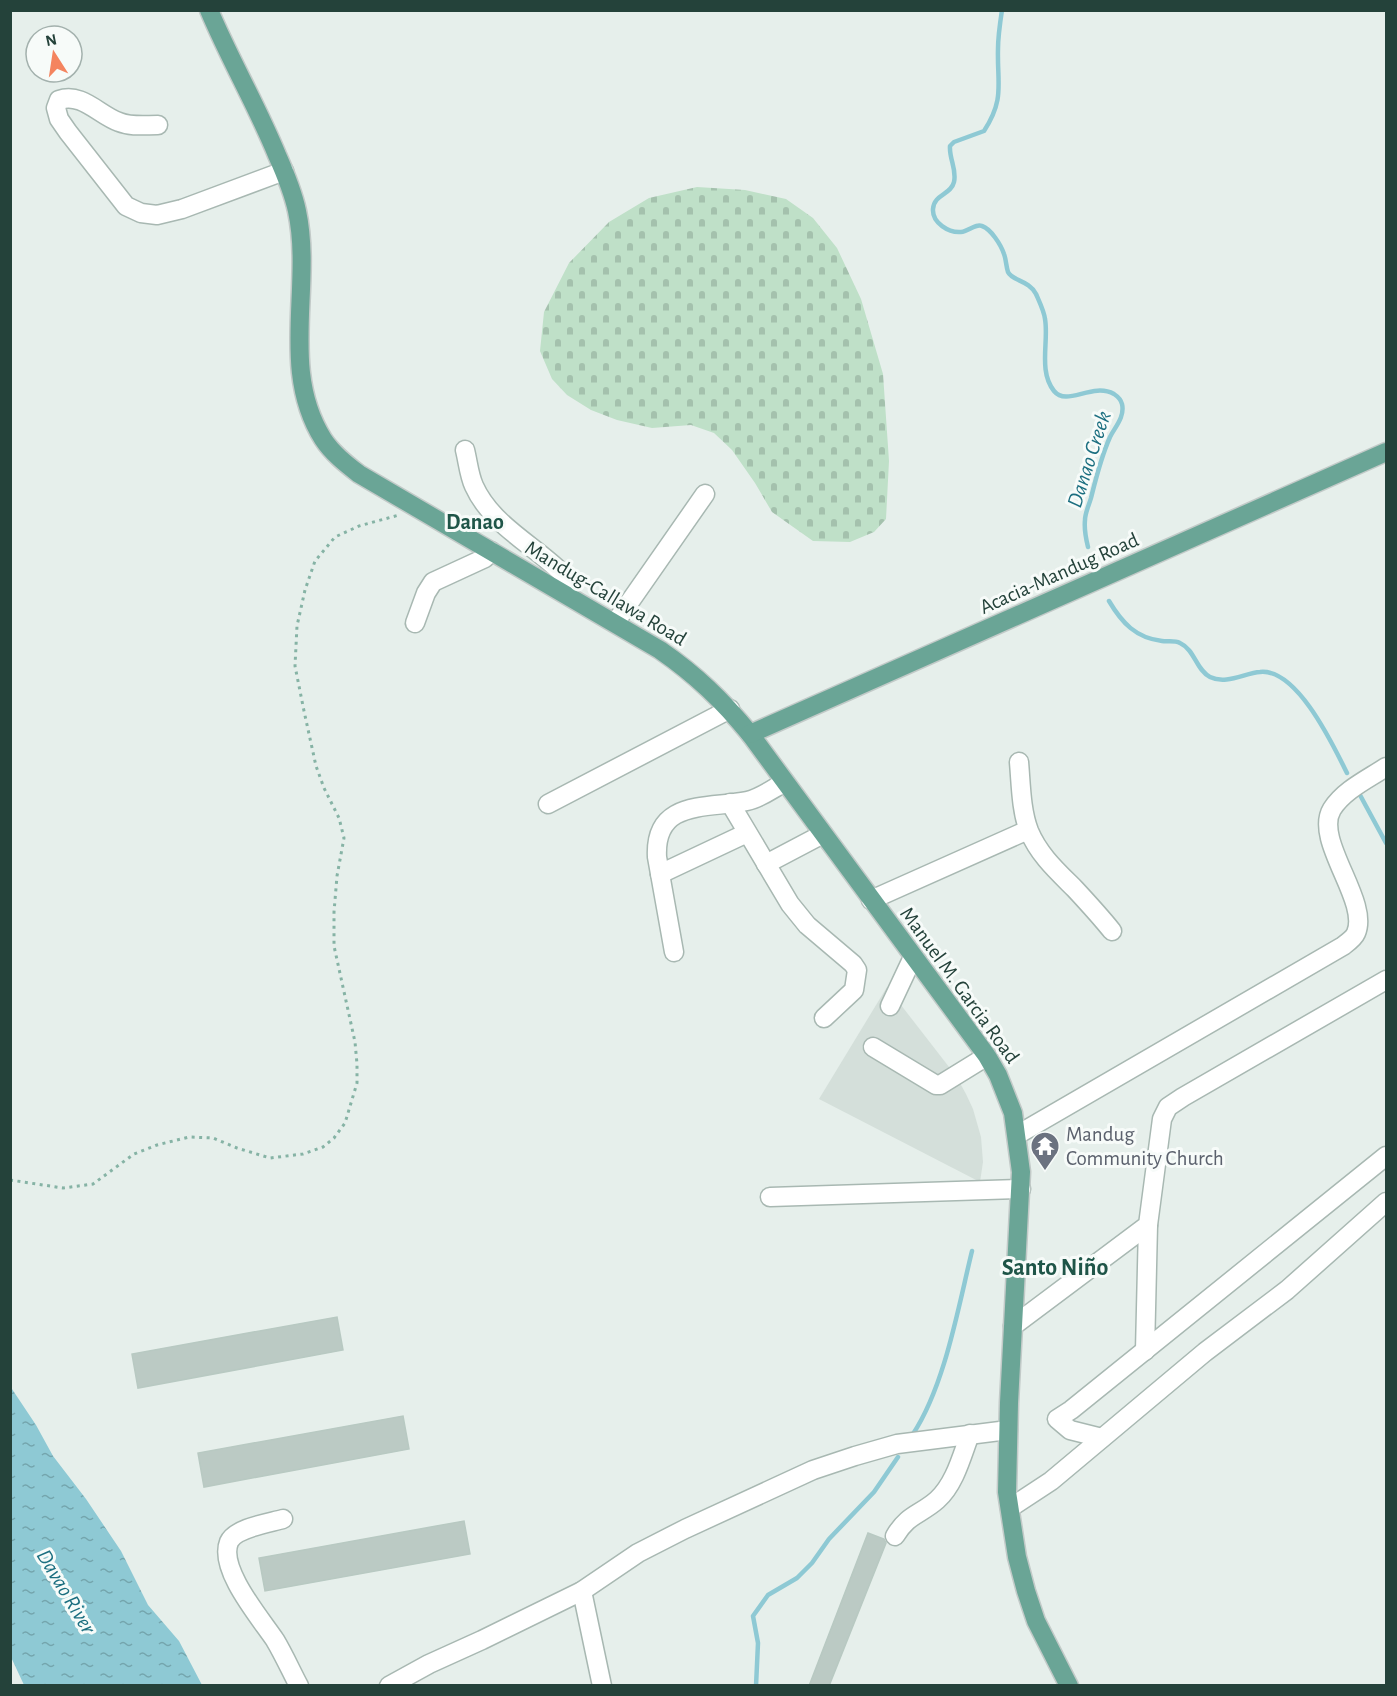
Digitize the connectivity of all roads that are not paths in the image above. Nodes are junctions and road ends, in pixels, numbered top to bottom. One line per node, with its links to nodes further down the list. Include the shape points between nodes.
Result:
1 (209, 10): 3 (main road, Mandug-Callawa Road)
2 (158, 125): 3 (street, via 122,123 76,99 59,100 56,108 63,125 126,206 141,213 157,215 182,209)
3 (284, 171): 7 (main road, Mandug-Callawa Road, via 297,210 302,244 303,391 323,440 358,474)
4 (465, 450): 8 (street, via 479,495 508,529 564,575 567,581)
5 (1386, 452): 12 (main road, Acacia-Mandug Road)
6 (705, 494): 10 (street)
7 (491, 551): 8 (main road, Mandug-Callawa Road); 9 (street, via 485,558 433,582)
8 (563, 592): 10 (main road, Mandug-Callawa Road)
9 (415, 623)
10 (615, 623): 11 (main road, Mandug-Callawa Road, via 690,671)
11 (730, 710): 12 (main road, Mandug-Callawa Road); 17 (street)
12 (750, 734): 15 (main road, Manuel M. Garcia Road)
13 (1019, 762): 18 (street)
14 (1386, 767): 32 (street, via 1341,797 1330,811 1328,830 1358,915 1356,933 1343,946)
15 (784, 782): 16 (street, via 760,797); 20 (main road, Manuel M. Garcia Road)
16 (730, 803): 19 (street); 22 (street, via 683,811 660,827 656,841)
17 (548, 804)
18 (1028, 830): 23 (street); 24 (street, via 1046,861)
19 (747, 833): 21 (street); 22 (street)
20 (823, 834): 21 (street); 23 (main road, Manuel M. Garcia Road)
21 (766, 864): 29 (street, via 807,925 857,970 854,990)
22 (660, 874): 25 (street)
23 (871, 900): 26 (main road, Manuel M. Garcia Road)
24 (1112, 931)
25 (674, 952)
26 (914, 957): 28 (street); 31 (main road, Manuel M. Garcia Road)
27 (1386, 980): 37 (street, via 1168,1107 1158,1136)
28 (890, 1006)
29 (824, 1018)
30 (873, 1047): 31 (street, via 936,1085)
31 (987, 1056): 32 (main road, Manuel M. Garcia Road, via 1007,1094)
32 (1017, 1135): 34 (main road, Manuel M. Garcia Road)
33 (1386, 1156): 39 (street)
34 (1021, 1189): 35 (street); 38 (main road, Manuel M. Garcia Road)
35 (770, 1197)
36 (1386, 1202): 42 (street, via 1287,1290)
37 (1148, 1225): 38 (street); 39 (street)
38 (1013, 1326): 40 (main road, Manuel M. Garcia Road)
39 (1145, 1351): 42 (street, via 1057,1419 1070,1430)
40 (1008, 1430): 41 (street); 43 (main road, Manuel M. Garcia Road)
41 (970, 1434): 45 (street, via 958,1467 938,1499 908,1519); 46 (street, via 897,1444 813,1470 638,1553)
42 (1102, 1438): 43 (street, via 1051,1481)
43 (1010, 1508): 50 (main road, Manuel M. Garcia Road, via 1026,1591 1036,1621)
44 (283, 1519): 47 (street, via 237,1533 229,1541 228,1553 237,1582 277,1643)
45 (895, 1536)
46 (582, 1591): 48 (street); 49 (street)
47 (299, 1686)
48 (389, 1686)
49 (602, 1686)
50 (1069, 1686)

